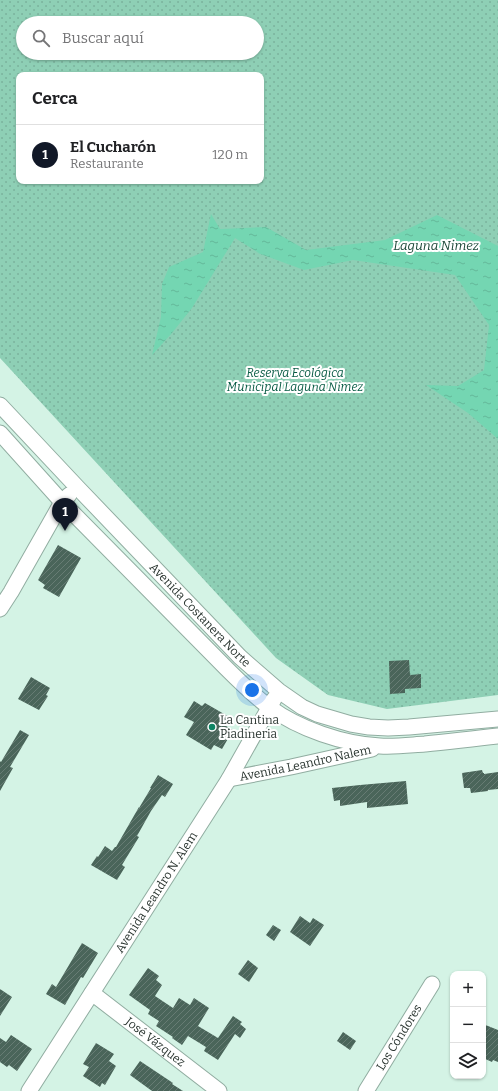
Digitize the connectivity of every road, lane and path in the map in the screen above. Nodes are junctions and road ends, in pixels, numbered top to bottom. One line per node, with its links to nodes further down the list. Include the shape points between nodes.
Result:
1 (0, 405): 3 (street, Avenida Costanera Norte)
2 (0, 433): 4 (street, Avenida Costanera Norte)
3 (77, 487): 4 (street); 6 (street, Avenida Costanera Norte, via 240,657)
4 (62, 502): 5 (street); 7 (street, Avenida Costanera Norte, via 235,677)
5 (0, 609)
6 (279, 691): 7 (street, Avenida Leandro N. Alem); 8 (street, Avenida Costanera Norte, via 317,714 369,727 409,728)
7 (269, 707): 10 (street, Avenida Costanera Norte, via 296,723 329,736 364,745); 11 (street, Avenida Leandro N. Alem)
8 (498, 719)
9 (498, 736): 10 (street, Avenida Costanera Norte)
10 (381, 746): 11 (street, Avenida Leandro Nalem)
11 (229, 779): 13 (street, Avenida Leandro N. Alem)
12 (432, 984): 16 (street, Los Cóndores)
13 (92, 993): 14 (street, Avenida Leandro N. Alem); 15 (street, José Vázquez)
14 (29, 1091)
15 (219, 1091)
16 (366, 1091)

